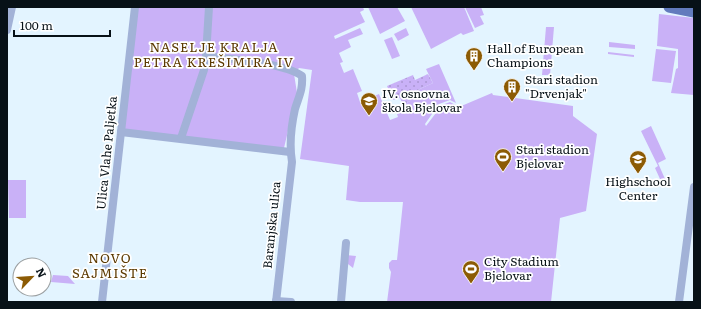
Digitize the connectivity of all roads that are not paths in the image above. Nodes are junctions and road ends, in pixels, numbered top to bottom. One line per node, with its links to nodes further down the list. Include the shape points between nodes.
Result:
1 (12, 7): 6 (street)
2 (134, 7): 8 (street, Ulica Vlahe Paljetka)
3 (209, 7): 7 (street)
4 (670, 7): 5 (main road)
5 (693, 11)
6 (7, 30)
7 (206, 56): 9 (street, via 204,70); 10 (street, via 270,65 297,72 302,76 303,87 290,132)
8 (122, 132): 9 (street); 13 (street, Ulica Vlahe Paljetka)
9 (181, 138): 10 (street)
10 (290, 152): 14 (street, Baranjska ulica, via 292,162)
11 (694, 187): 17 (street)
12 (346, 243): 16 (street)
13 (102, 302)
14 (276, 302): 15 (street, Baranjska ulica)
15 (291, 302)
16 (341, 302)
17 (679, 302)

